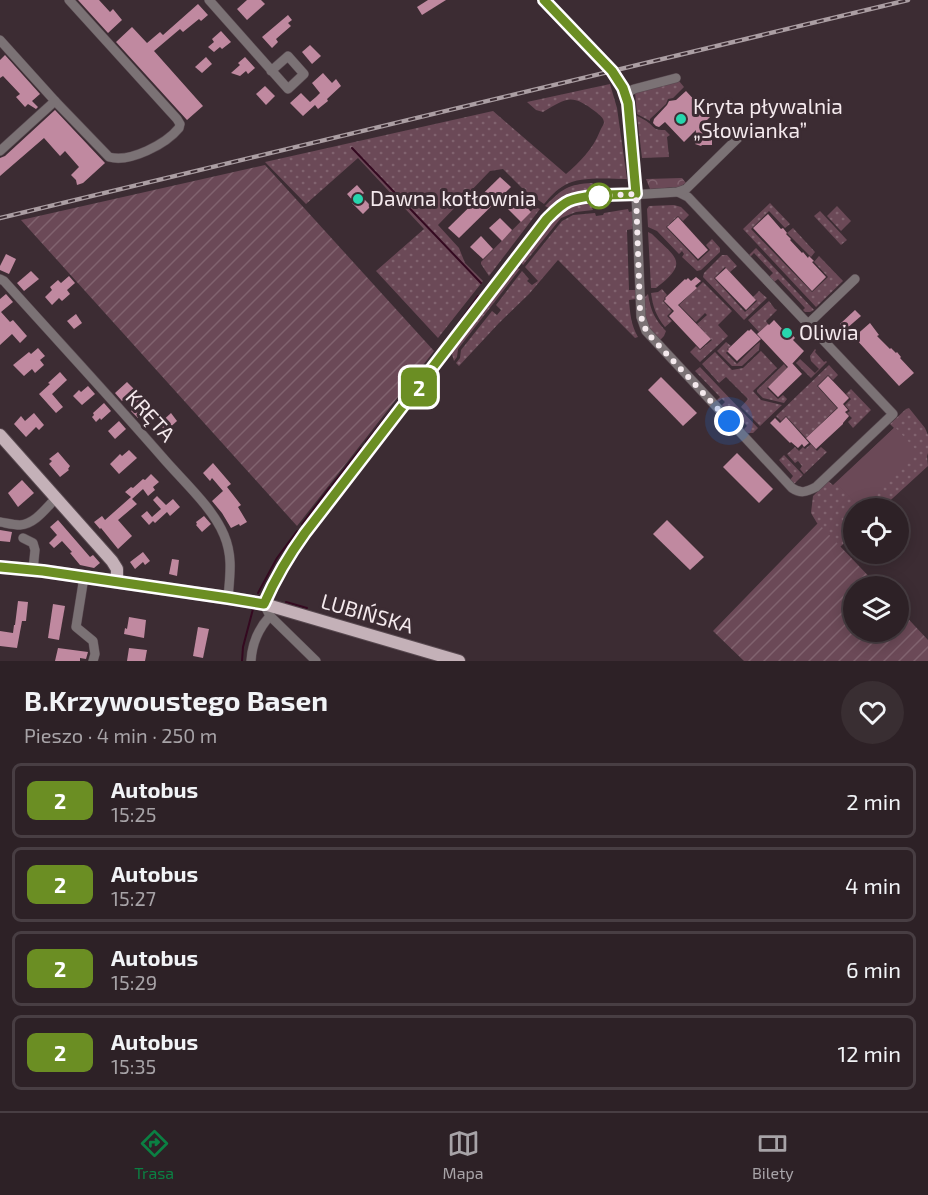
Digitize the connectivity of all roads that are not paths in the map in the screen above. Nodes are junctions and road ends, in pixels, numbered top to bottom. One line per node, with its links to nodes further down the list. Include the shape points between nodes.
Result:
1 (69, 0): 8 (street, via 180,124 158,146 114,159)
2 (209, 0): 5 (street)
3 (544, 0): 7 (street, via 612,71)
4 (0, 40): 8 (street)
5 (271, 71)
6 (676, 78): 7 (street, via 634,88)
7 (625, 94): 12 (street)
8 (55, 101): 10 (street)
9 (739, 138): 11 (street, via 686,189)
10 (0, 152)
11 (678, 192): 12 (street); 15 (street, via 688,197)
12 (636, 194): 15 (street, via 641,316 646,331 792,488 803,492 816,487 893,414); 25 (street, via 568,202 546,220 305,533)
13 (0, 279): 24 (street, KRĘTA, via 214,518 230,553)
14 (855, 279): 15 (street)
15 (808, 324)
16 (0, 435): 17 (main road)
17 (56, 498): 18 (street, via 26,523); 23 (main road, via 112,561 117,569)
18 (0, 522)
19 (22, 538): 21 (street, via 33,543)
20 (0, 567): 21 (main road, LUBIŃSKA)
21 (33, 570): 22 (main road, LUBIŃSKA)
22 (84, 577): 23 (main road, LUBIŃSKA); 27 (street, via 76,627 93,641)
23 (117, 582): 24 (main road, LUBIŃSKA)
24 (228, 598): 25 (main road, LUBIŃSKA)
25 (264, 604): 26 (street); 30 (main road, LUBIŃSKA)
26 (270, 616): 28 (street, via 260,627); 29 (street)
27 (93, 661)
28 (251, 661)
29 (316, 661)
30 (459, 661)

